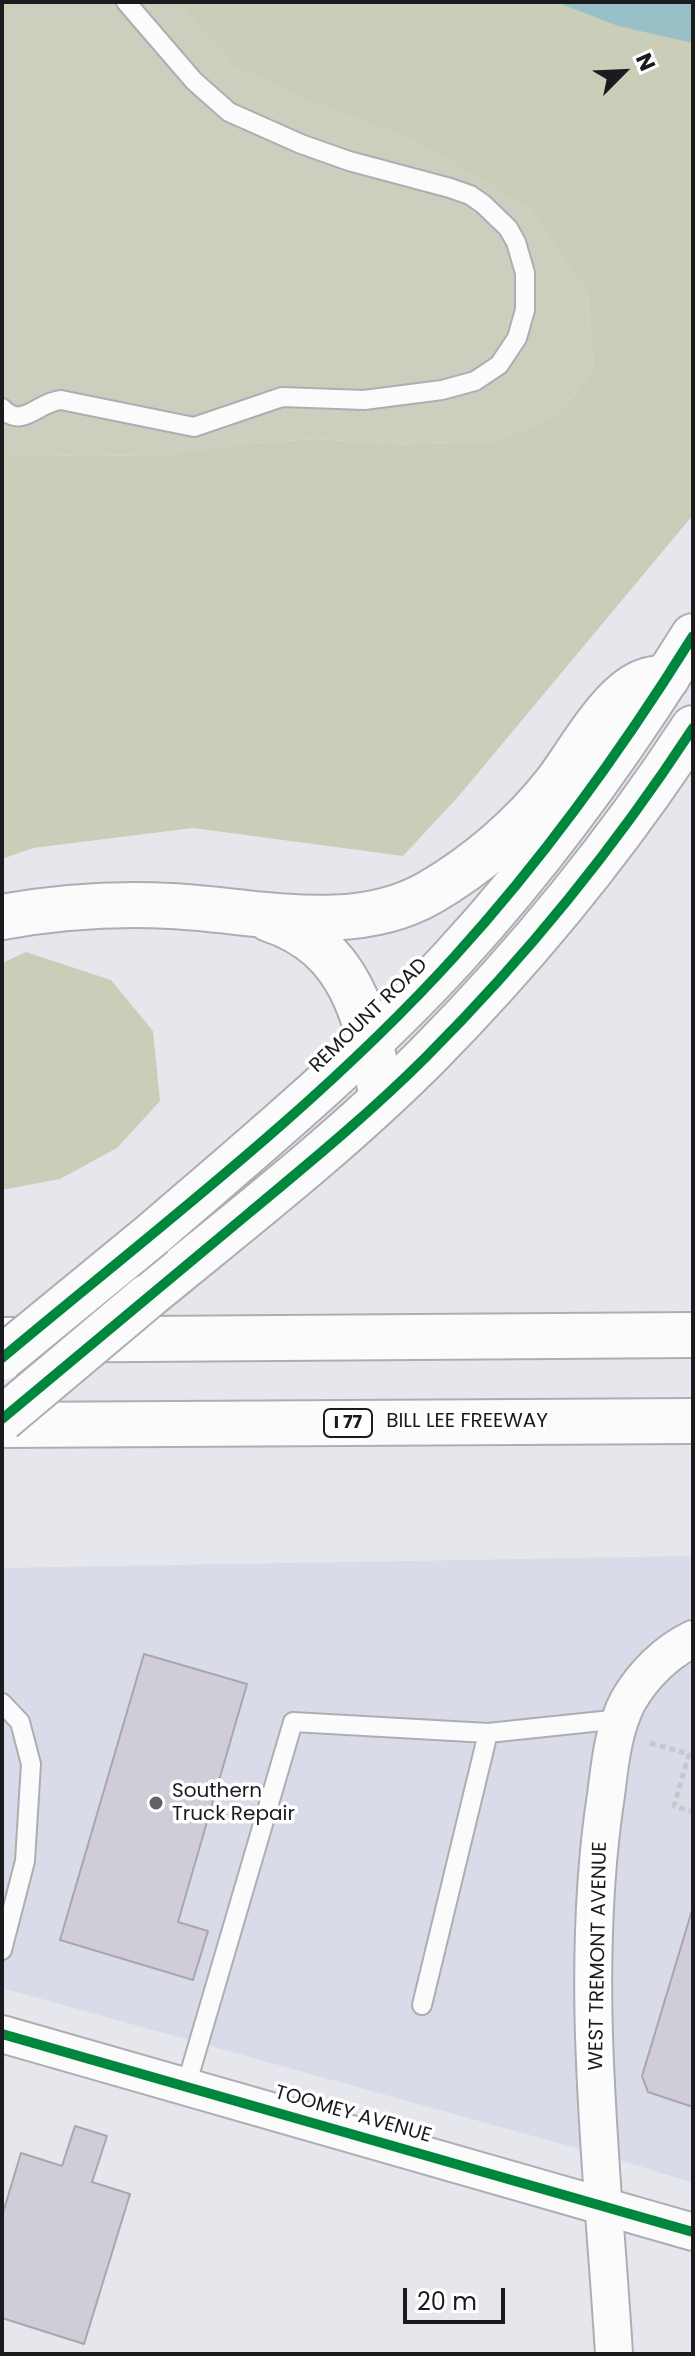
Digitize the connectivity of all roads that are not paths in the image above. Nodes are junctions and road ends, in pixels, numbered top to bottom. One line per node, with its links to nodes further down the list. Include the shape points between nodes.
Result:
1 (126, 2): 2 (lane, via 194,81 229,112 313,148 450,188 483,204 508,228 521,257 526,292 522,323 508,354 488,374 458,387 419,394 364,400 282,397 194,427 61,400 22,417)
2 (2, 408)
3 (693, 636): 4 (main road, REMOUNT ROAD)
4 (667, 678): 6 (main road, via 648,680 623,695 527,816 429,893 395,909 353,916); 8 (main road, REMOUNT ROAD, via 554,840 455,956)
5 (693, 728): 9 (main road, via 644,801 553,917)
6 (238, 912): 7 (main road, via 110,905); 8 (main road, via 295,928 322,948 345,977)
7 (2, 917)
8 (371, 1042): 9 (main road); 12 (main road, REMOUNT ROAD, bridge, via 153,1234)
9 (382, 1098): 13 (main road, bridge)
10 (693, 1335): 11 (main road)
11 (2, 1340)
12 (2, 1358)
13 (2, 1419)
14 (693, 1421): 15 (main road, BILL LEE FREEWAY / I 77)
15 (2, 1425)
16 (693, 1639): 18 (street, WEST TREMONT AVENUE, via 650,1671)
17 (2, 1703): 20 (lane, via 20,1722 31,1764 25,1861)
18 (621, 1719): 19 (lane); 24 (street, WEST TREMONT AVENUE, via 600,1831 596,1905 594,2020)
19 (488, 1733): 21 (lane); 23 (lane, via 293,1722)
20 (3, 1939)
21 (422, 2005)
22 (2, 2034): 23 (street, TOOMEY AVENUE)
23 (186, 2086): 24 (street, TOOMEY AVENUE)
24 (605, 2205): 25 (street, TOOMEY AVENUE); 26 (street, WEST TREMONT AVENUE)
25 (693, 2232)
26 (614, 2354)

